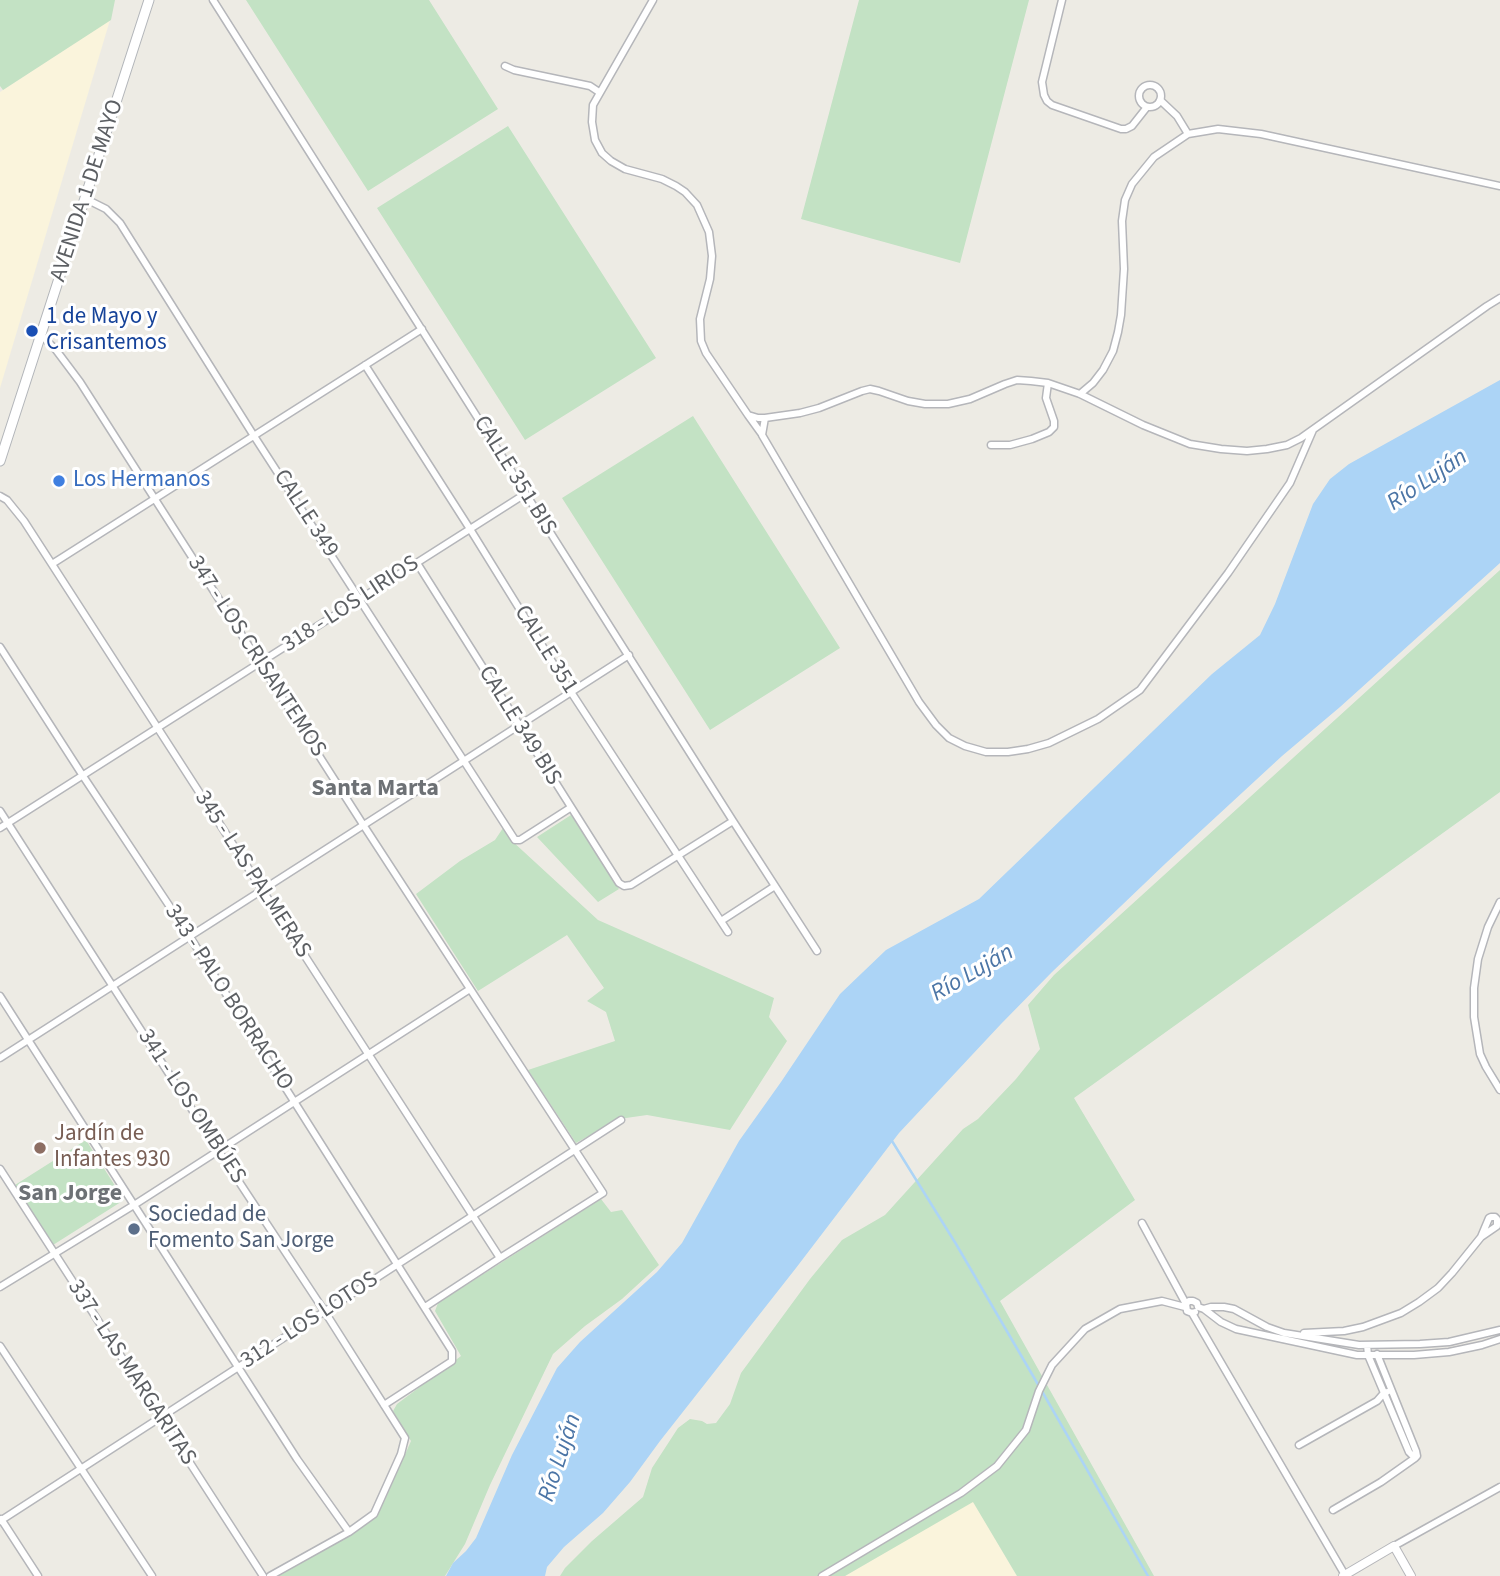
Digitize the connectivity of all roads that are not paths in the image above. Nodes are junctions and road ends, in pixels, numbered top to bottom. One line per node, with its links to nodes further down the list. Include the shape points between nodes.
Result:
1 (149, 0): 11 (main road, AVENIDA 1 DE MAYO)
2 (213, 0): 13 (street, CALLE 351 BIS)
3 (653, 0): 6 (street)
4 (1062, 0): 8 (street, via 1042,82 1047,101 1121,129 1132,126)
5 (505, 66): 6 (street)
6 (599, 92): 18 (street, via 592,122 602,153 625,169 676,186 697,205 704,219 712,256 700,319 701,341)
7 (1160, 100): 8 (street); 8 (street, via 1159,89 1146,85 1138,96); 9 (street)
8 (1147, 107)
9 (1188, 134): 10 (street, via 1218,129 1261,134); 17 (street, via 1154,158 1125,200 1118,332 1103,370)
10 (1500, 186)
11 (86, 199): 14 (main road, AVENIDA 1 DE MAYO); 22 (street, CALLE 349, via 120,223)
12 (1500, 299): 20 (street)
13 (422, 330): 15 (street); 26 (street, CALLE 351 BIS)
14 (41, 336): 24 (main road, AVENIDA 1 DE MAYO); 28 (street, 347 - LOS CRISANTEMOS, via 80,382)
15 (365, 365): 22 (street); 29 (street, CALLE 351)
16 (1048, 383): 17 (street); 19 (street, via 1017,380 948,404 908,401 870,389 820,408); 23 (street, via 1046,398 1054,421 1049,432 1010,445)
17 (1080, 394): 20 (street, via 1172,437 1221,449 1267,450)
18 (748, 415): 19 (street); 21 (street)
19 (765, 418): 21 (street)
20 (1314, 430): 21 (street, via 1290,483 1140,690 1098,719 1049,743 997,752 965,746 936,725)
21 (762, 435)
22 (254, 436): 28 (street); 32 (street, CALLE 349)
23 (991, 445)
24 (2, 448): 25 (main road, AVENIDA 1 DE MAYO)
25 (0, 461)
26 (525, 494): 29 (street, 318 - LOS LIRIOS); 34 (street, CALLE 351 BIS)
27 (0, 496): 31 (street, 345 - LAS PALMERAS, via 8,500)
28 (154, 499): 31 (street); 35 (street, 347 - LOS CRISANTEMOS)
29 (470, 529): 30 (street, 318 - LOS LIRIOS); 36 (street, CALLE 351)
30 (417, 563): 32 (street, 318 - LOS LIRIOS); 37 (street, CALLE 349 BIS)
31 (52, 564): 38 (street, 345 - LAS PALMERAS)
32 (360, 599): 35 (street, 318 - LOS LIRIOS); 39 (street, CALLE 349)
33 (0, 647): 40 (street, 343 - PALO BORRACHO)
34 (629, 655): 36 (street); 43 (street, CALLE 351 BIS)
35 (260, 663): 38 (street, 318 - LOS LIRIOS); 45 (street, 347 - LOS CRISANTEMOS)
36 (572, 692): 37 (street); 47 (street, CALLE 351)
37 (519, 726): 39 (street); 41 (street, CALLE 349 BIS)
38 (157, 728): 40 (street, 318 - LOS LIRIOS); 49 (street, 345 - LAS PALMERAS)
39 (464, 761): 41 (street, CALLE 349, via 515,839); 45 (street)
40 (83, 776): 44 (street, 318 - LOS LIRIOS); 53 (street, 343 - PALO BORRACHO)
41 (570, 808): 47 (street, CALLE 349 BIS, via 624,886)
42 (0, 811): 44 (street, 341 - LOS OMBÚES)
43 (733, 821): 47 (street); 48 (street, CALLE 351 BIS)
44 (8, 823): 46 (street, 318 - LOS LIRIOS); 55 (street, 341 - LOS OMBÚES)
45 (364, 826): 49 (street); 56 (street, 347 - LOS CRISANTEMOS)
46 (0, 828)
47 (678, 855): 51 (street, CALLE 351)
48 (775, 886): 51 (street); 54 (street, CALLE 351 BIS)
49 (262, 890): 53 (street); 59 (street, 345 - LAS PALMERAS)
50 (1500, 902): 61 (street, via 1478,960 1474,988 1480,1054)
51 (721, 922): 52 (street, CALLE 351)
52 (728, 932)
53 (190, 937): 55 (street); 62 (street, 343 - PALO BORRACHO)
54 (817, 951)
55 (113, 986): 58 (street); 64 (street, 341 - LOS OMBÚES)
56 (470, 989): 59 (street); 65 (street, 347 - LOS CRISANTEMOS)
57 (0, 996): 58 (street)
58 (28, 1040): 60 (street); 67 (street)
59 (367, 1054): 62 (street); 68 (street, 345 - LAS PALMERAS)
60 (0, 1058)
61 (1500, 1090)
62 (294, 1101): 64 (street); 73 (street, 343 - PALO BORRACHO)
63 (621, 1121): 65 (street, 312 - LOS LOTOS)
64 (218, 1150): 67 (street); 78 (street, 341 - LOS OMBÚES)
65 (574, 1150): 68 (street, 312 - LOS LOTOS); 72 (street, 347 - LOS CRISANTEMOS, via 603,1193)
66 (0, 1169): 71 (street, 337 - LAS MARGARITAS)
67 (134, 1205): 71 (street); 87 (street)
68 (473, 1217): 72 (street, 345 - LAS PALMERAS); 73 (street, 312 - LOS LOTOS)
69 (1142, 1223): 75 (street)
70 (1481, 1237): 80 (street, via 1438,1288 1401,1313 1344,1331)
71 (54, 1253): 74 (street); 90 (street, 337 - LAS MARGARITAS)
72 (500, 1258): 76 (street)
73 (399, 1265): 76 (street, 343 - PALO BORRACHO); 78 (street, 312 - LOS LOTOS)
74 (0, 1287)
75 (1186, 1305): 77 (street, via 1187,1311); 102 (street, via 1162,1301 1120,1309 1085,1329 1052,1365 1027,1430 997,1466 961,1493)
76 (425, 1307): 89 (street, 343 - PALO BORRACHO, via 452,1351 452,1361)
77 (1198, 1310): 80 (street, via 1236,1329); 80 (street, via 1234,1309); 103 (street)
78 (325, 1312): 87 (street, 312 - LOS LOTOS); 89 (street, 341 - LOS OMBÚES)
79 (1500, 1330): 83 (street, via 1449,1342)
80 (1283, 1336): 82 (street); 85 (street)
81 (1500, 1339): 86 (street, via 1449,1352)
82 (1367, 1345): 83 (street); 85 (street)
83 (1376, 1345): 86 (street)
84 (0, 1346): 92 (street)
85 (1368, 1355): 86 (street); 88 (street)
86 (1377, 1355): 88 (street)
87 (239, 1367): 90 (street, 312 - LOS LOTOS); 96 (street)
88 (1387, 1392): 91 (street); 94 (street, via 1416,1456)
89 (384, 1405): 96 (street, 341 - LOS OMBÚES, via 405,1438 401,1454 374,1514)
90 (160, 1417): 92 (street, 312 - LOS LOTOS); 100 (street, 337 - LAS MARGARITAS)
91 (1299, 1445)
92 (80, 1468): 95 (street, 312 - LOS LOTOS); 99 (street)
93 (1499, 1489): 97 (street)
94 (1333, 1510)
95 (0, 1519): 98 (street)
96 (349, 1532): 101 (street)
97 (1394, 1546): 103 (street); 104 (street)
98 (38, 1576)
99 (152, 1576)
100 (263, 1576)
101 (270, 1576)
102 (822, 1576)
103 (1344, 1576)
104 (1411, 1576)

